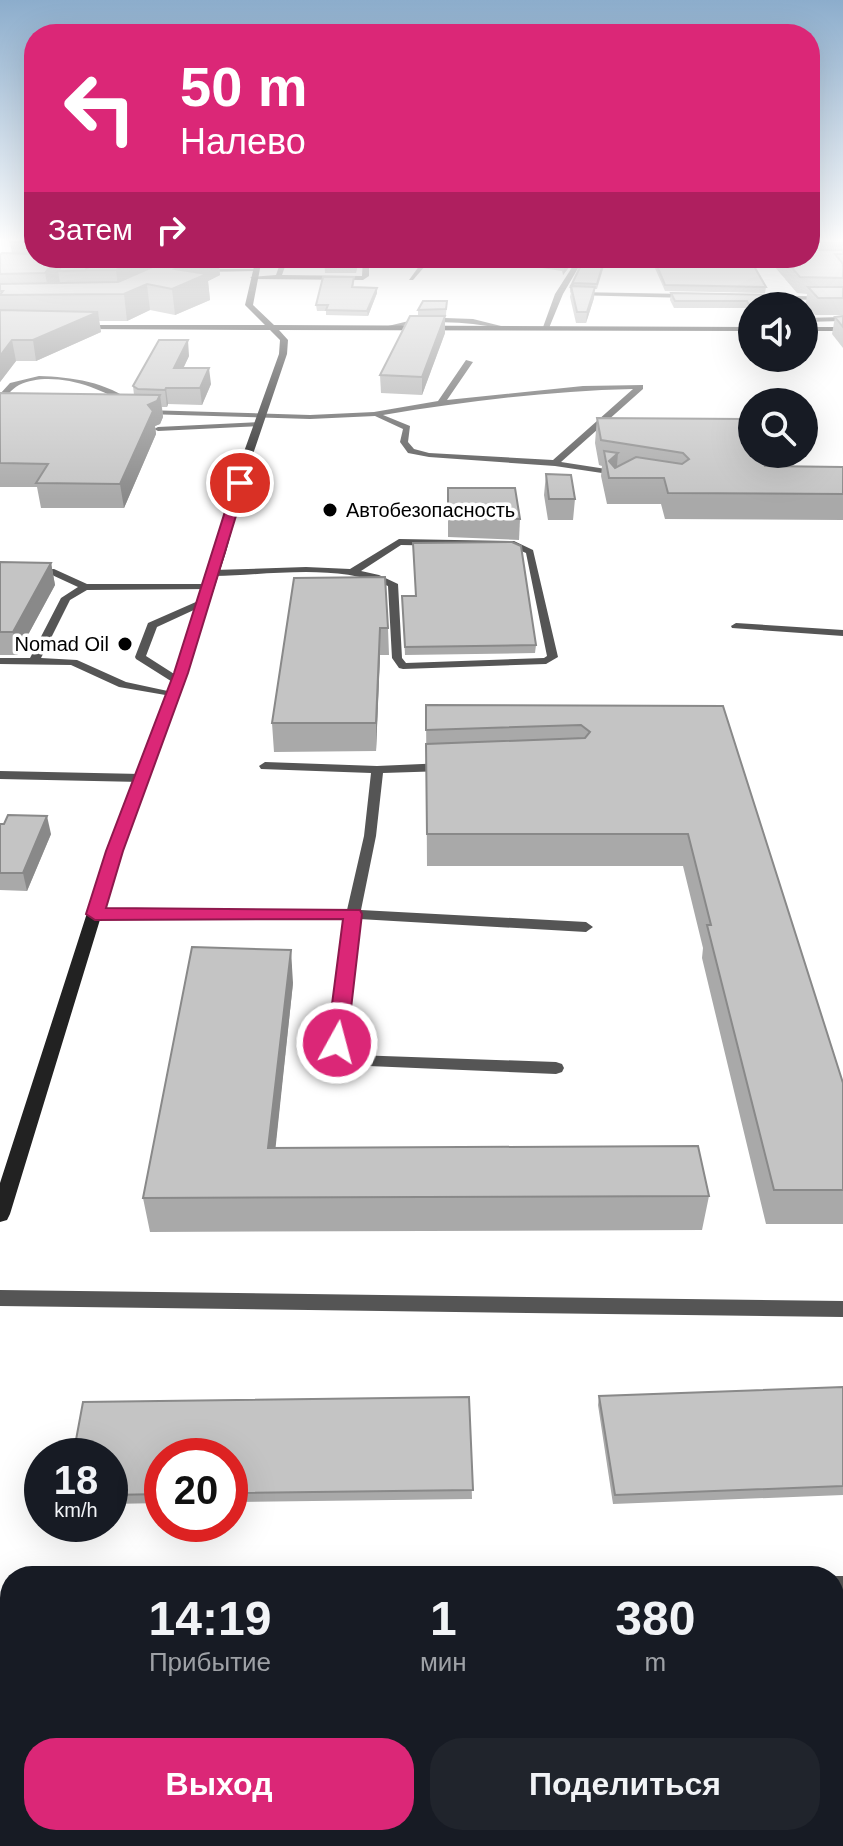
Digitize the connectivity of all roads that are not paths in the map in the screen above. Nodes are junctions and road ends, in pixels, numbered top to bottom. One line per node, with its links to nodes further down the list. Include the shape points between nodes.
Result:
1 (275, 328): 12 (street, via 284,340 283,354)
2 (575, 328): 3 (street)
3 (738, 329)
4 (818, 329): 5 (street)
5 (843, 329)
6 (469, 362): 8 (lane)
7 (0, 399): 10 (lane, via 12,386 28,380 65,380 102,389)
8 (441, 403): 11 (lane); 14 (lane, via 640,387)
9 (123, 411): 10 (lane)
10 (138, 412): 12 (lane)
11 (374, 414): 12 (lane); 14 (lane, via 407,428 404,442 411,451)
12 (260, 419): 13 (lane); 17 (street)
13 (158, 429)
14 (555, 463): 15 (lane, via 631,476)
15 (613, 488)
16 (354, 571): 16 (lane, via 405,541 523,547 530,552 553,657 403,666 397,658 393,584); 17 (lane)
17 (214, 573): 19 (street)
18 (0, 575): 20 (lane, via 54,572)
19 (210, 586): 20 (lane); 21 (street)
20 (85, 587): 25 (lane, via 66,598)
21 (205, 601): 26 (street); 26 (lane, via 152,625 140,657)
22 (736, 626): 23 (lane)
23 (843, 633)
24 (0, 661): 25 (lane)
25 (34, 661): 27 (lane, via 73,662 123,685)
26 (178, 681): 27 (street)
27 (173, 695): 32 (street)
28 (265, 766): 30 (lane)
29 (466, 766): 30 (lane)
30 (377, 770): 34 (lane)
31 (0, 775): 32 (lane)
32 (141, 778): 33 (street)
33 (95, 914): 34 (lane); 37 (street)
34 (353, 914): 35 (lane); 36 (lane, via 337,1043 351,1061)
35 (586, 927)
36 (556, 1068)
37 (0, 1214)
38 (0, 1298): 39 (lane)
39 (843, 1309)

